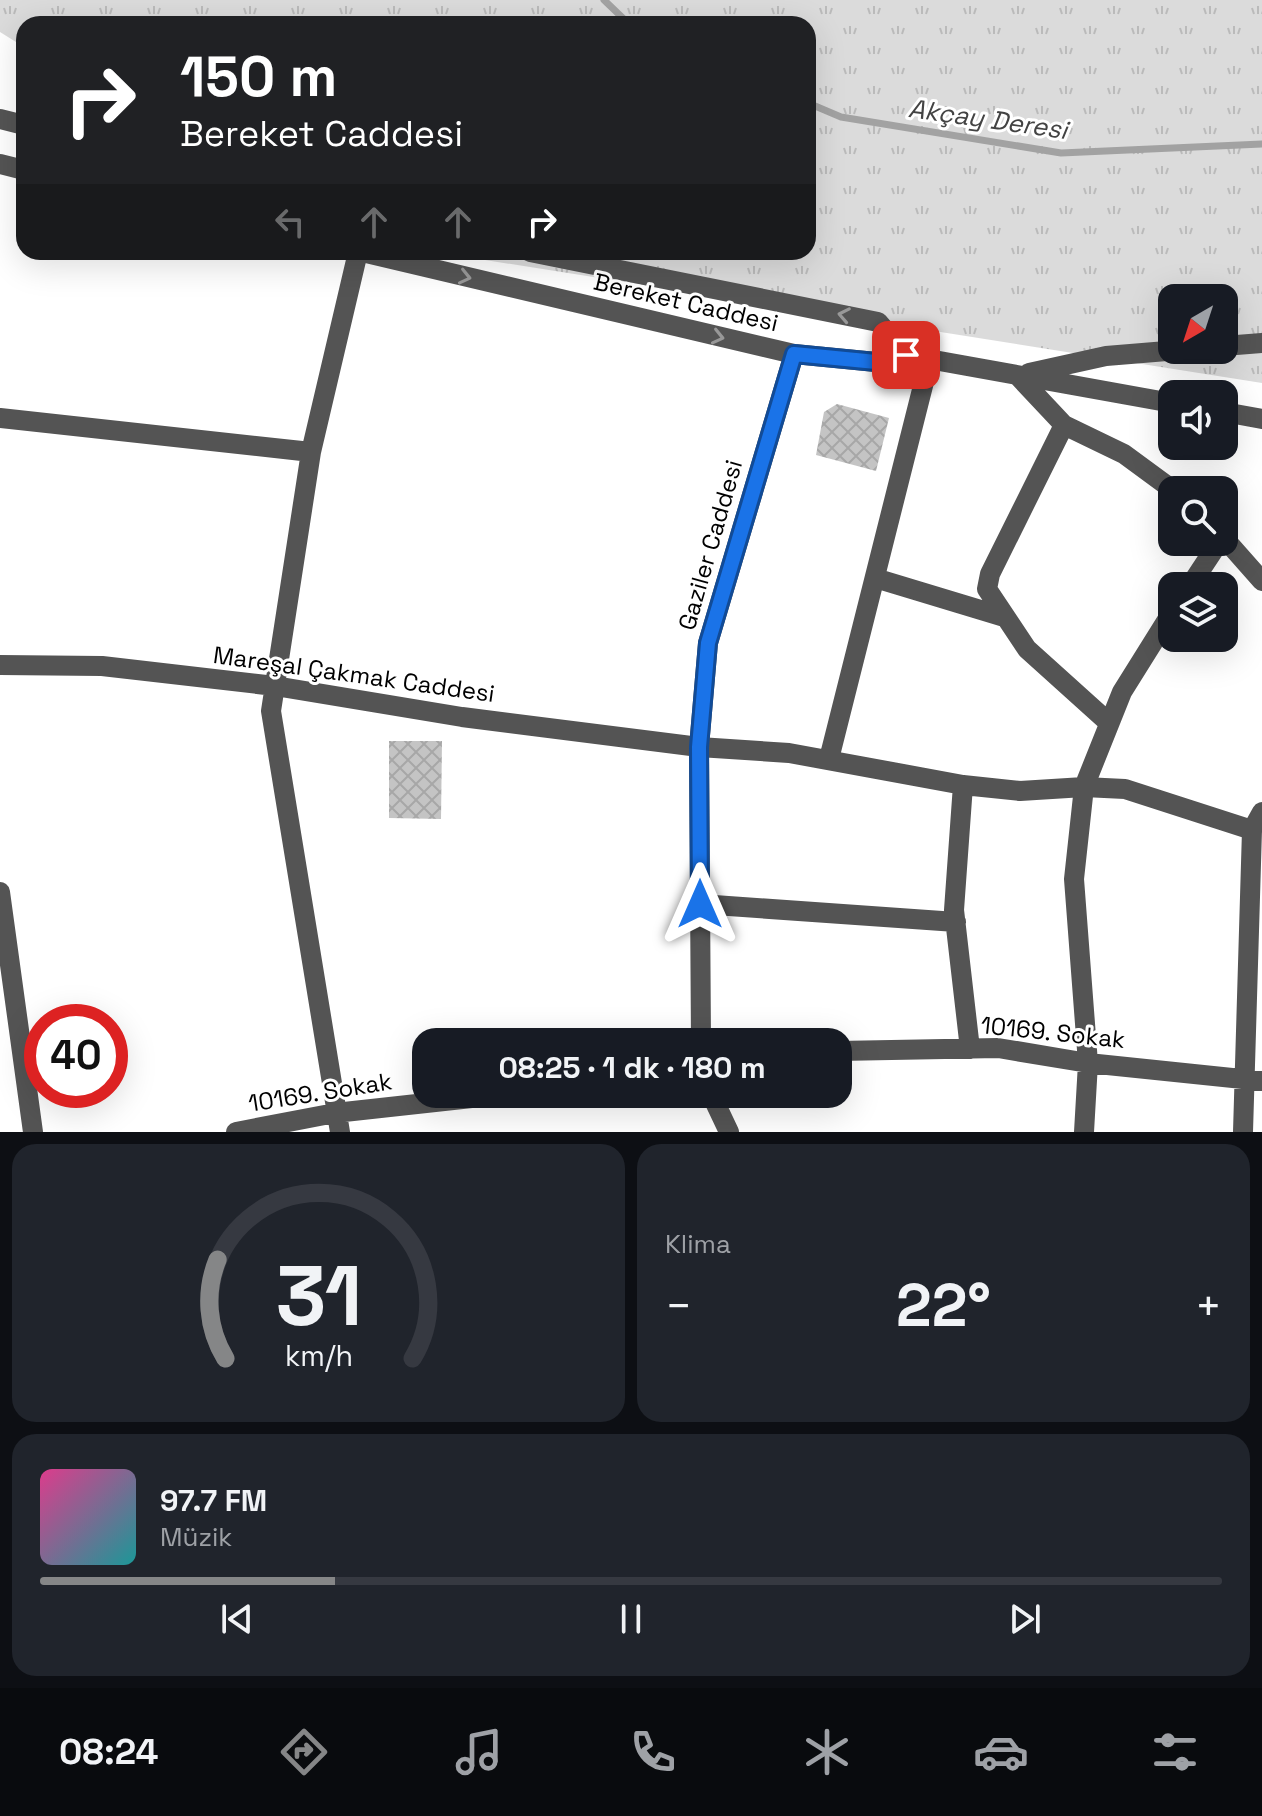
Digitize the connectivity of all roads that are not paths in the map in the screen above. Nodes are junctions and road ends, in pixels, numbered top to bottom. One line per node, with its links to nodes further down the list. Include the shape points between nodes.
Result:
1 (358, 260): 16 (street)
2 (394, 260): 7 (street, Bereket Caddesi, one-way to 7)
3 (570, 260): 8 (street, Bereket Caddesi, one-way to 3, via 878,322)
4 (1262, 343): 5 (street)
5 (1238, 345)
6 (1158, 352): 10 (street, via 1106,356)
7 (794, 354): 8 (street, Bereket Caddesi, via 876,362); 26 (street, Gaziler Caddesi, via 708,643)
8 (906, 355): 9 (street, Bereket Caddesi)
9 (930, 358): 10 (street, Bereket Caddesi); 19 (street)
10 (1018, 376): 11 (street, Bereket Caddesi); 15 (street)
11 (1158, 401)
12 (1238, 415): 14 (street)
13 (0, 418): 16 (street)
14 (1262, 419)
15 (1064, 425): 17 (street, via 1124,454); 21 (street, via 990,574 987,589)
16 (311, 452): 24 (street)
17 (1158, 479)
18 (1238, 554): 20 (street)
19 (875, 578): 21 (street); 27 (street)
20 (1262, 581)
21 (1004, 617): 25 (street, via 1027,649)
22 (1158, 633): 25 (street)
23 (0, 665): 24 (street, Mareşal Çakmak Caddesi, via 102,666)
24 (275, 686): 26 (street, Mareşal Çakmak Caddesi, via 462,717); 41 (street, via 271,711)
25 (1108, 722): 29 (street)
26 (699, 747): 27 (street, Mareşal Çakmak Caddesi); 32 (street, Gaziler Caddesi)
27 (829, 759): 28 (street, Mareşal Çakmak Caddesi)
28 (963, 785): 29 (street, Mareşal Çakmak Caddesi, via 1020,791); 33 (street)
29 (1084, 787): 30 (street, Mareşal Çakmak Caddesi, via 1125,789); 37 (street, via 1074,879)
30 (1257, 821): 38 (street)
31 (0, 892): 42 (street)
32 (700, 904): 33 (street); 34 (street, Gaziler Caddesi)
33 (956, 922): 35 (street)
34 (701, 1028)
35 (970, 1049): 36 (street, 10169. Sokak); 37 (street, 10169. Sokak, via 998,1048)
36 (852, 1051)
37 (1088, 1063): 38 (street, 10169. Sokak); 45 (street)
38 (1254, 1080): 46 (street)
39 (422, 1108): 41 (street, 10169. Sokak)
40 (718, 1108): 44 (street)
41 (337, 1122): 43 (street, 10169. Sokak)
42 (33, 1132)
43 (238, 1132)
44 (729, 1132)
45 (1084, 1132)
46 (1243, 1132)

